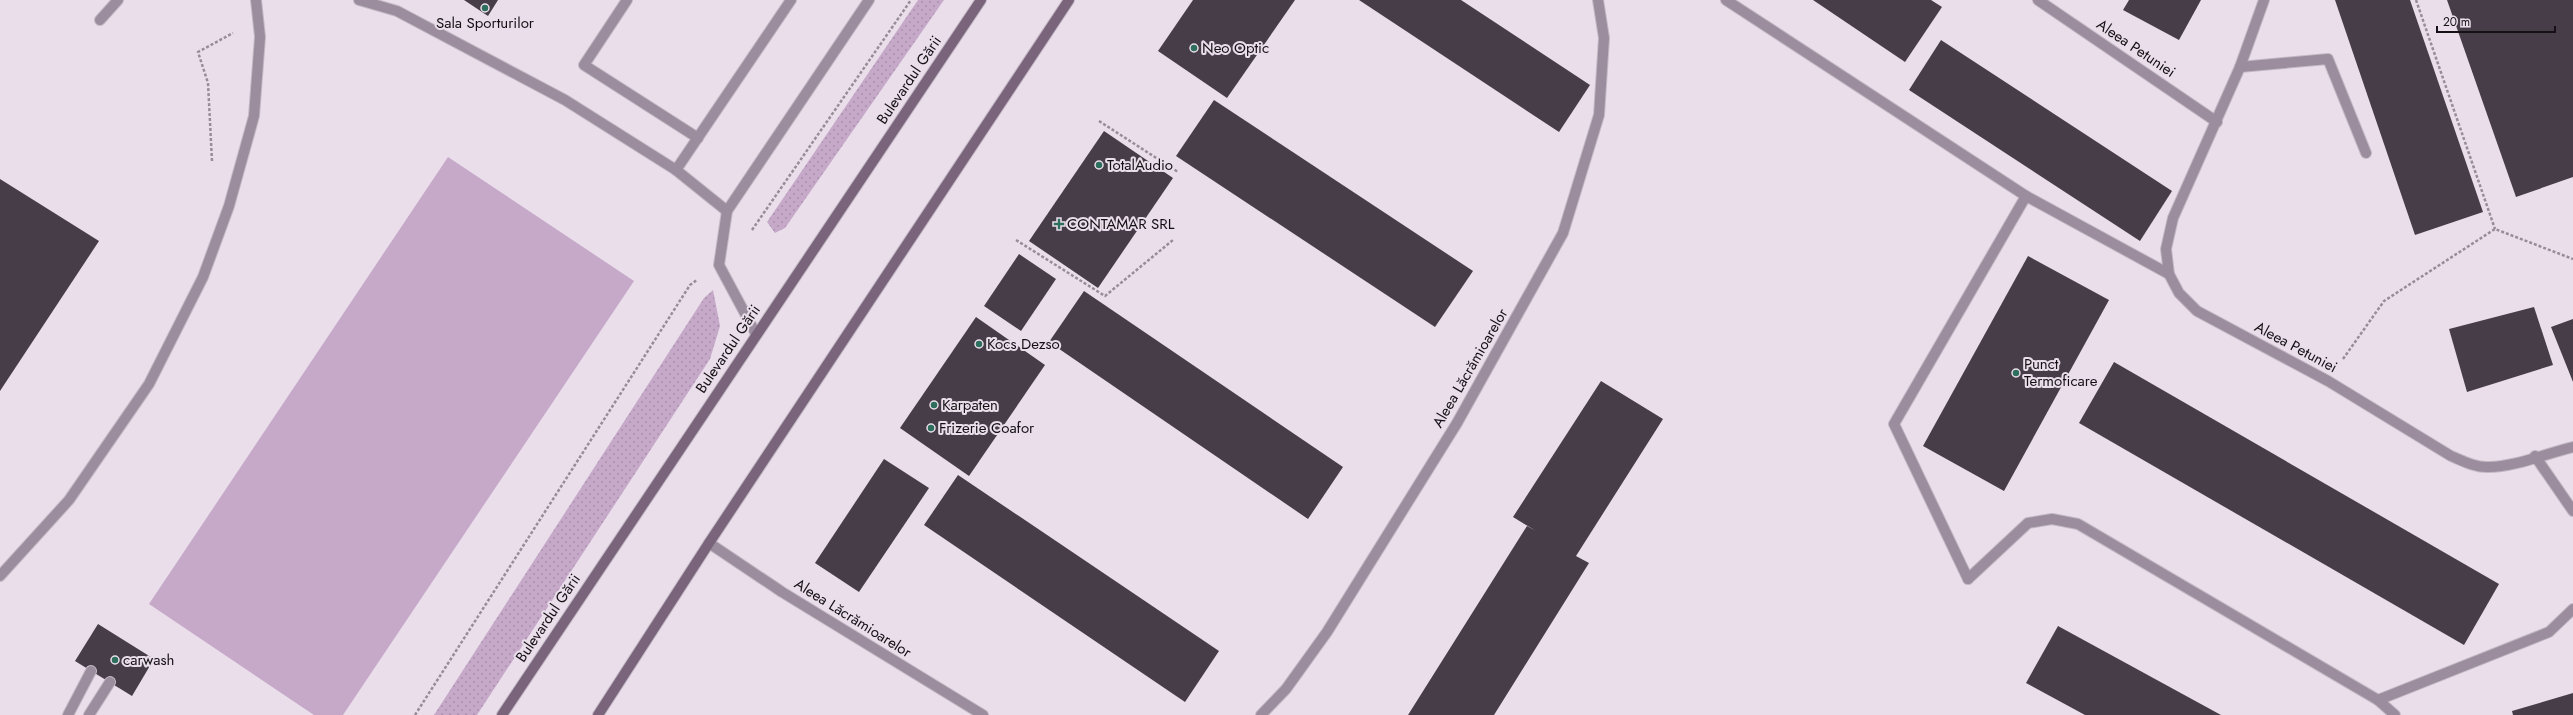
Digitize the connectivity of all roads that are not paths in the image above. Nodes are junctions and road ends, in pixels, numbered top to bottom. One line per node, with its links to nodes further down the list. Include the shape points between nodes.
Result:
1 (118, 0): 13 (street)
2 (256, 0): 27 (street, via 260,37 254,116 229,206 203,277 149,384 69,500)
3 (359, 0): 18 (street, via 397,11 565,100)
4 (627, 0): 16 (street, via 584,65)
5 (791, 0): 16 (street)
6 (869, 0): 20 (street)
7 (981, 0): 22 (main road, Bulevardul Gării)
8 (1069, 0): 26 (main road)
9 (1598, 0): 32 (street, Aleea Lăcrămioarelor, via 1604,38 1599,115 1563,233 1457,423 1335,618 1286,689)
10 (1726, 0): 19 (street)
11 (2038, 0): 15 (street, Aleea Petuniei)
12 (2264, 0): 14 (street, Aleea Petuniei)
13 (100, 20)
14 (2240, 67): 15 (street, Aleea Petuniei); 17 (street, via 2328,59)
15 (2217, 122): 21 (street, Aleea Petuniei, via 2172,218 2166,249)
16 (698, 138): 18 (street)
17 (2366, 154)
18 (676, 170): 20 (street)
19 (2026, 196): 21 (street); 31 (street, via 1894,424 1968,579 2028,523 2052,519 2078,524)
20 (727, 211): 22 (street, via 719,265)
21 (2169, 274): 24 (street, Aleea Petuniei, via 2179,293 2197,311 2328,381 2451,456 2489,468)
22 (756, 334): 35 (main road, Bulevardul Gării)
23 (2573, 447): 24 (street, Aleea Petuniei)
24 (2535, 456): 25 (street)
25 (2573, 511)
26 (709, 543): 36 (main road); 37 (street, Aleea Lăcrămioarelor, via 782,592)
27 (0, 576)
28 (2573, 609): 31 (street, via 2549,632)
29 (91, 671): 33 (street)
30 (110, 682): 34 (street)
31 (2378, 700): 38 (street)
32 (1263, 714)
33 (68, 715)
34 (89, 715)
35 (502, 715)
36 (598, 715)
37 (983, 715)
38 (2395, 715)

